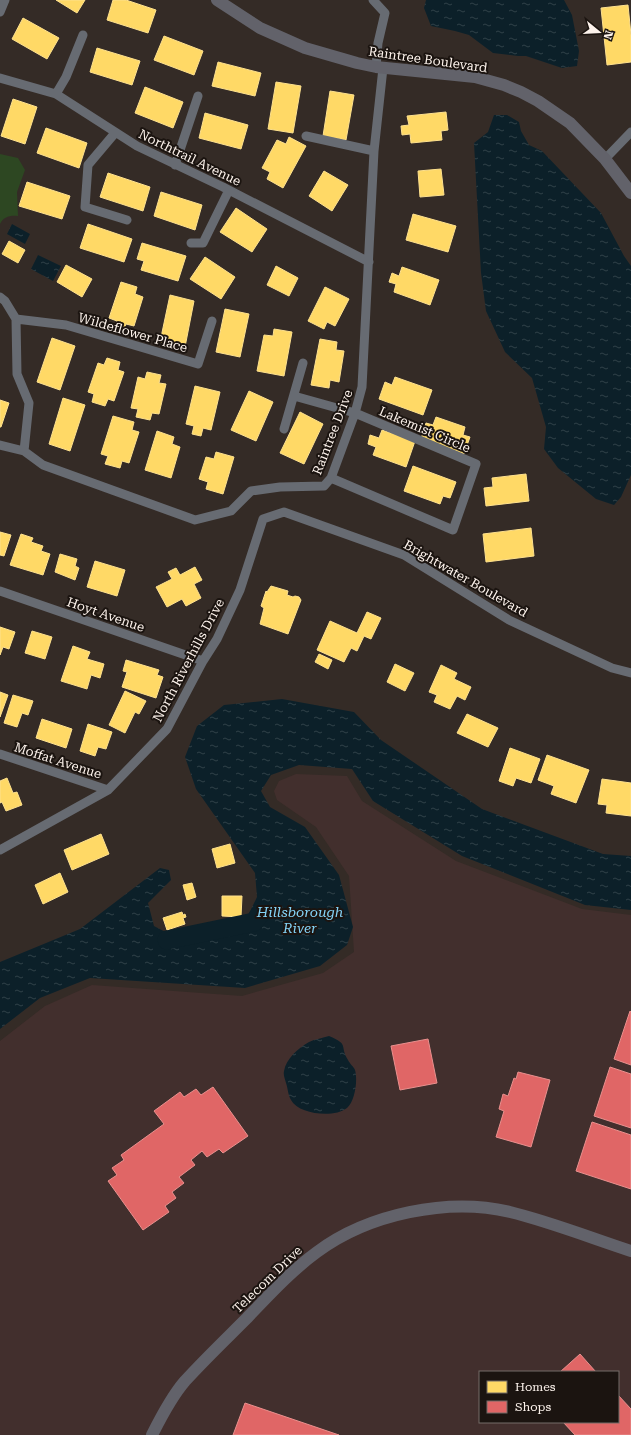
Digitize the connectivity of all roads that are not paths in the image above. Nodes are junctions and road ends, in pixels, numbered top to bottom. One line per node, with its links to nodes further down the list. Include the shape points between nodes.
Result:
1 (5, 0): 4 (street)
2 (217, 0): 6 (street, Raintree Boulevard, via 260,28 305,48)
3 (373, 0): 6 (street, Raintree Drive, via 385,13 378,43)
4 (0, 12)
5 (83, 35): 8 (street, via 66,77)
6 (380, 67): 13 (street, Raintree Drive); 14 (street, Raintree Boulevard, via 475,77 504,85 538,101 570,123)
7 (0, 78): 8 (street, Northtrail Avenue)
8 (56, 94): 11 (street, Northtrail Avenue)
9 (198, 96): 15 (street)
10 (631, 132): 14 (street)
11 (115, 133): 15 (street, Northtrail Avenue); 18 (street, via 88,165 85,207)
12 (306, 136): 13 (street)
13 (374, 152): 20 (street, Raintree Drive)
14 (605, 159): 17 (street, Raintree Boulevard)
15 (175, 165): 16 (street, Northtrail Avenue)
16 (229, 190): 19 (street, via 203,243); 20 (street, Northtrail Avenue)
17 (631, 193)
18 (127, 220)
19 (191, 244)
20 (369, 262): 26 (street, Raintree Drive, via 362,387)
21 (0, 297): 22 (street)
22 (16, 319): 23 (street, Wildeflower Place, via 66,325 198,364); 29 (street, via 17,374 29,403)
23 (212, 321)
24 (303, 363): 25 (street)
25 (294, 396): 26 (street); 27 (street)
26 (355, 413): 30 (street, Raintree Drive); 30 (street, Lakemist Circle, via 476,464 453,530)
27 (284, 429)
28 (0, 445): 29 (street)
29 (24, 451): 30 (street, Raintree Drive, via 43,465 196,520 230,511 252,491 280,487 324,486)
30 (331, 478)
31 (284, 512): 33 (street, North Riverhills Drive, via 263,519 240,590 217,639); 34 (street, Brightwater Boulevard, via 404,555 509,620 612,668)
32 (0, 591): 33 (street, Hoyt Avenue)
33 (203, 661): 36 (street, North Riverhills Drive, via 167,729)
34 (631, 673)
35 (0, 754): 36 (street, Moffat Avenue)
36 (108, 790): 37 (street, North Riverhills Drive)
37 (0, 850)
38 (631, 1251): 39 (street, Telecom Drive, via 509,1212 472,1207 421,1210 392,1216 358,1228 334,1240 294,1270 184,1382)
39 (152, 1435)

